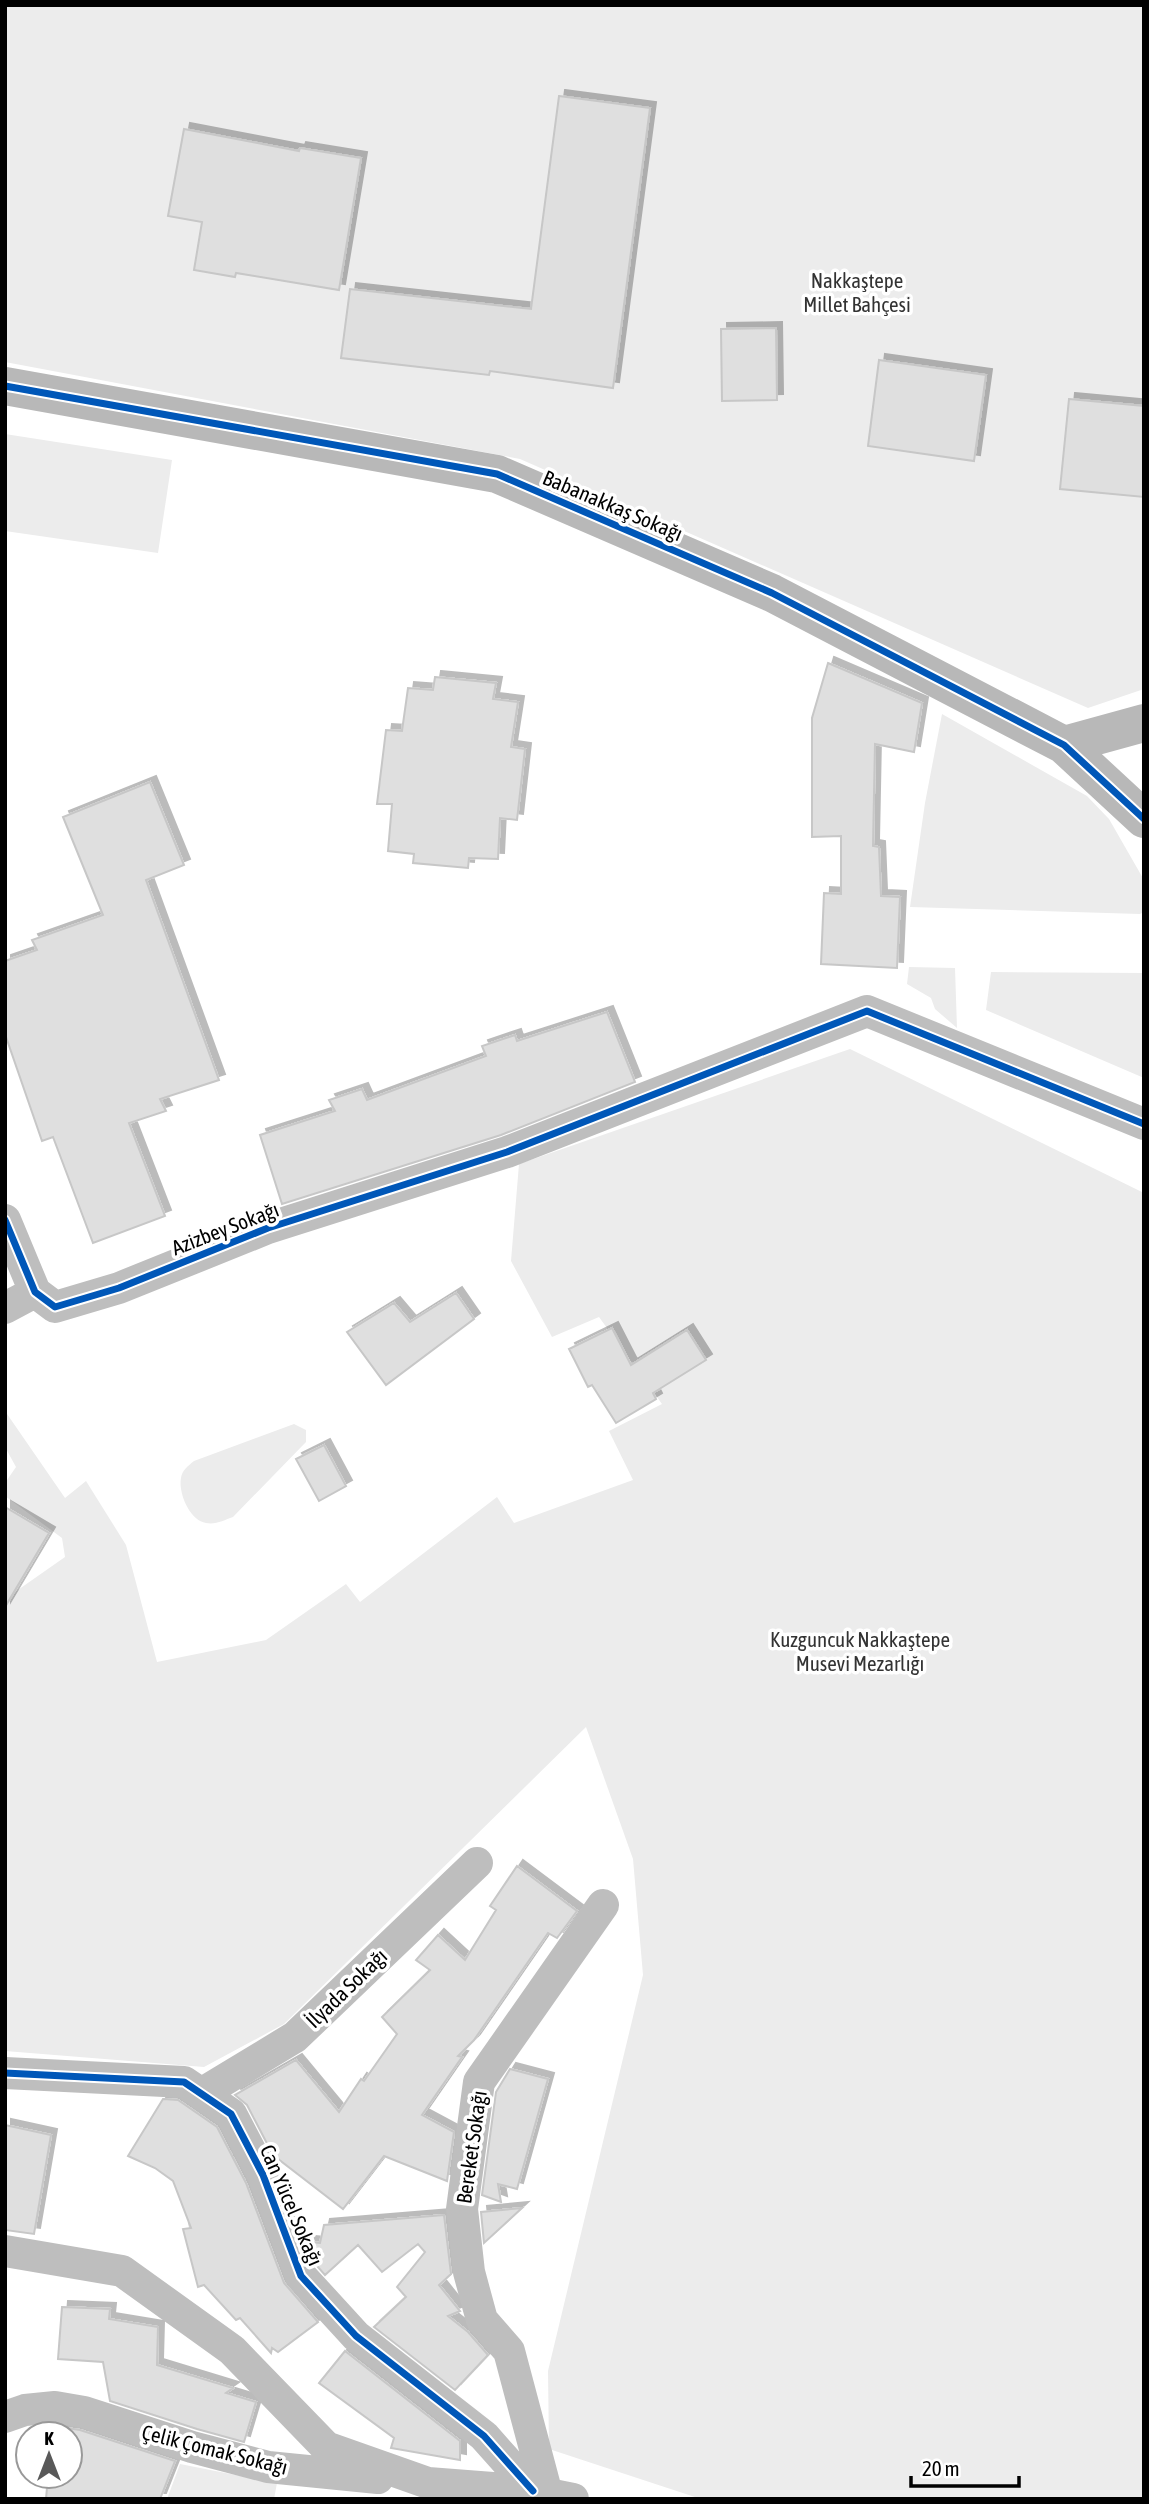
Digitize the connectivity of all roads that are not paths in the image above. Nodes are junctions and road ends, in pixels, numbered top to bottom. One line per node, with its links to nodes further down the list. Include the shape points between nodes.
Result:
1 (5, 386): 3 (street, Babanakkaş Sokağı, via 497,474 772,593)
2 (1144, 723): 3 (street)
3 (1064, 745): 4 (street, Babanakkaş Sokağı)
4 (1144, 819)
5 (1144, 1124): 7 (street, Azizbey Sokağı, via 867,1011 508,1152 268,1228 119,1289 55,1307)
6 (5, 1220): 7 (street)
7 (34, 1292): 8 (street)
8 (5, 1308)
9 (477, 1863): 12 (street, İlyada Sokağı, via 295,2037)
10 (603, 1905): 16 (street, Bereket Sokağı, via 479,2082 462,2209 469,2272 482,2319 509,2351)
11 (5, 2073): 12 (street, Can Yücel Sokağı, via 184,2082)
12 (201, 2094): 16 (street, Can Yücel Sokağı, via 230,2114 263,2175 302,2276 356,2336)
13 (5, 2251): 15 (street, via 122,2271 232,2350 327,2447)
14 (5, 2417): 15 (street, Çelik Çomak Sokağı, via 55,2407 268,2467)
15 (428, 2483): 16 (street)
16 (551, 2495)

